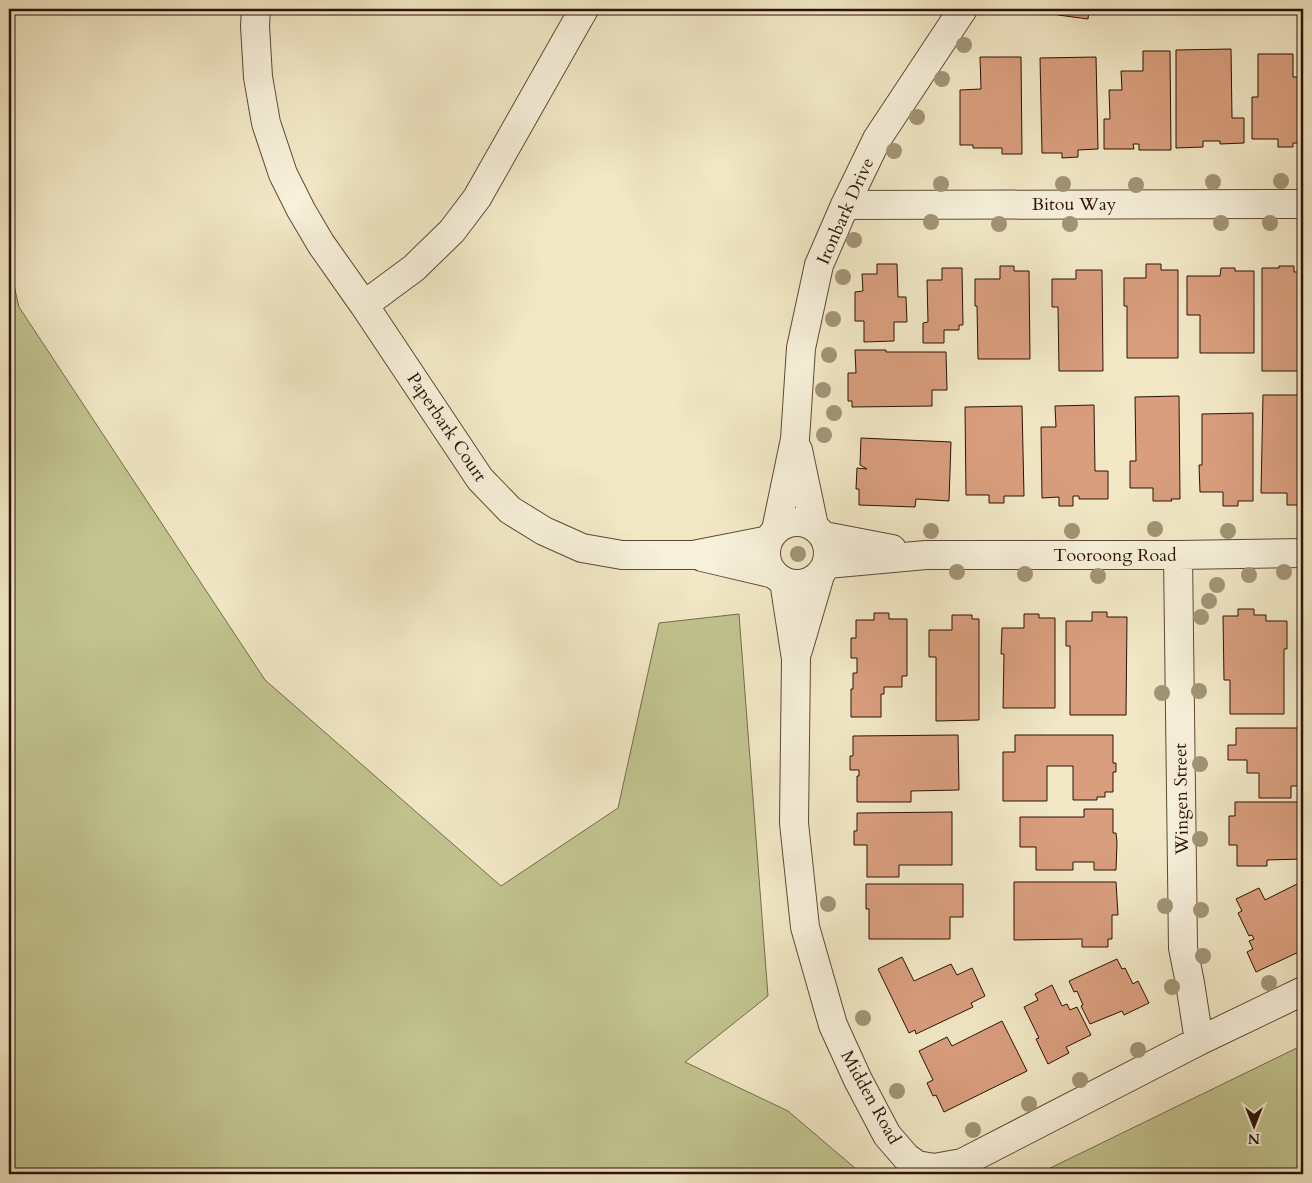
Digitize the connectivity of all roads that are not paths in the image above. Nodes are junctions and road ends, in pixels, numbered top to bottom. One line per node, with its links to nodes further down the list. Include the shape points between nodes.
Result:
1 (256, 9): 6 (street, Paperbark Court, via 258,77 266,124 283,174 321,244)
2 (584, 9): 6 (street, via 477,198 452,231 414,268)
3 (963, 9): 5 (street, Ironbark Drive, via 877,139)
4 (1303, 204): 5 (street, Bitou Way)
5 (845, 205): 7 (street, Ironbark Drive, via 819,265 813,292 801,348)
6 (364, 305): 11 (street, Paperbark Court, via 480,479 510,510 582,548 622,555)
7 (795, 438): 8 (street, Ironbark Drive); 9 (street, Ironbark Drive)
8 (819, 531): 9 (street, via 799,521 787,523); 12 (street, Tooroong Road); 14 (street, via 829,551)
9 (772, 535): 11 (street, Paperbark Court); 15 (street, via 766,552 768,564)
10 (1303, 553): 13 (street, Tooroong Road)
11 (693, 555): 15 (street, Paperbark Court)
12 (926, 555): 13 (street, Tooroong Road); 14 (street, Tooroong Road)
13 (1178, 555): 18 (street, Wingen Street, via 1183,948)
14 (824, 569): 15 (street, via 809,582 796,584); 16 (street, Midden Road)
15 (779, 578): 16 (street, Midden Road)
16 (796, 659): 18 (street, Midden Road, via 794,823 805,927 833,1025 888,1135 906,1157 918,1165 934,1168 962,1163)
17 (1303, 991): 18 (street, Midden Road)
18 (1199, 1041)

